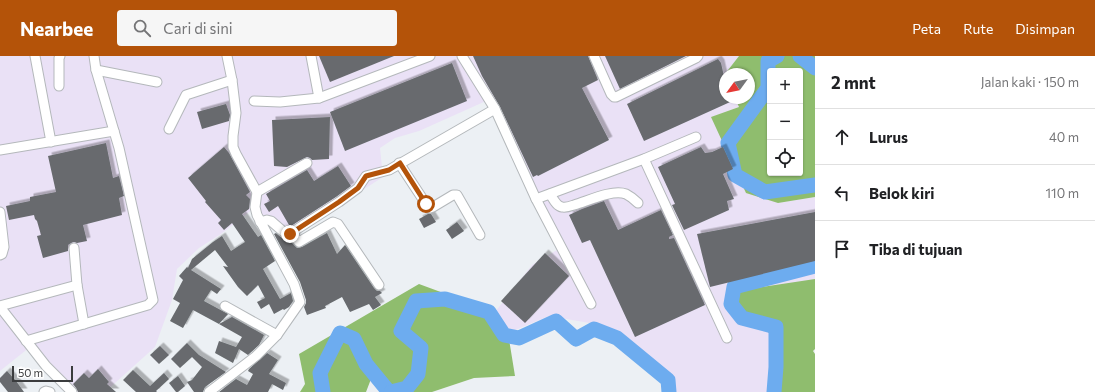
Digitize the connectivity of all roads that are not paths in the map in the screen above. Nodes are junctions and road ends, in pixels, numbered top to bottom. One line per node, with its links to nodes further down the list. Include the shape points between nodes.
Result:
1 (35, 56): 20 (street)
2 (60, 56): 13 (street)
3 (94, 56): 10 (street)
4 (228, 56): 11 (street)
5 (311, 56): 14 (street)
6 (430, 56): 14 (street)
7 (462, 56): 16 (street)
8 (594, 56): 9 (street, via 611,94 616,97)
9 (698, 56)
10 (96, 70): 12 (street); 18 (street)
11 (232, 80): 17 (street, via 186,95); 25 (street, via 236,113 233,147)
12 (157, 82)
13 (59, 86)
14 (319, 98): 15 (street, via 280,102)
15 (254, 101)
16 (495, 109): 24 (street); 27 (street)
17 (169, 129)
18 (114, 131): 20 (street); 41 (street, via 153,300 148,305)
19 (696, 137): 22 (street)
20 (51, 142): 21 (street)
21 (0, 150)
22 (644, 159): 26 (street); 43 (street)
23 (307, 163): 25 (street)
24 (400, 163): 32 (street, via 389,170 366,176 358,188); 33 (street, via 430,208 453,195 457,196)
25 (257, 192): 30 (street, via 255,211)
26 (550, 194): 27 (street); 28 (street, via 562,207 620,193 626,194)
27 (536, 199): 38 (street)
28 (638, 203)
29 (0, 212): 31 (street)
30 (260, 222): 32 (street, via 271,220 286,234); 42 (street, via 294,284 300,302)
31 (1, 231): 35 (street, via 4,247)
32 (291, 233): 37 (street, via 299,242 333,222 338,224)
33 (480, 235)
34 (74, 248): 36 (street)
35 (0, 255)
36 (77, 285): 39 (street); 41 (street)
37 (379, 285)
38 (591, 304)
39 (0, 306): 44 (street)
40 (225, 306): 42 (street)
41 (84, 324): 44 (street)
42 (277, 335): 48 (street, via 256,356)
43 (727, 338)
44 (26, 341): 47 (street)
45 (44, 392): 46 (street)
46 (50, 392)
47 (72, 392)
48 (209, 392)

